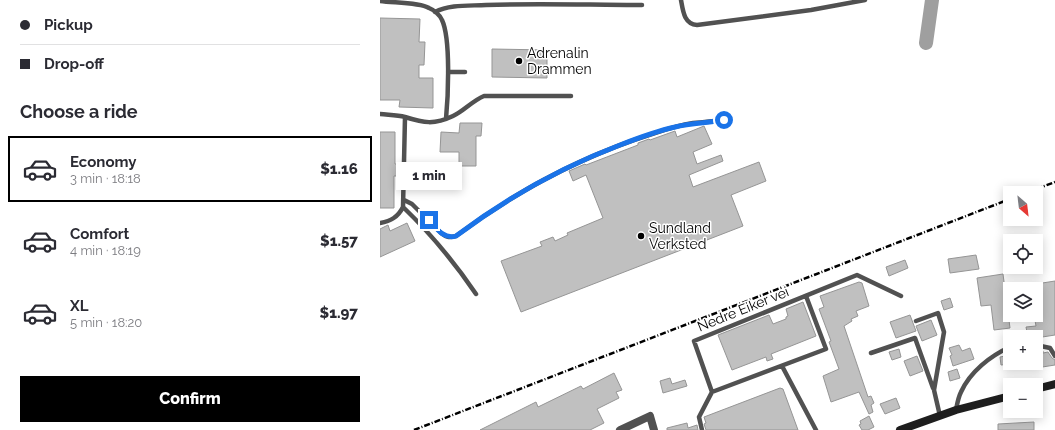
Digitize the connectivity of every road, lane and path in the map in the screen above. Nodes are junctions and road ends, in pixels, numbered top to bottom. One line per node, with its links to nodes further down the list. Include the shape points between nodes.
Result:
1 (681, 0): 2 (lane, via 685,16 693,25 811,10)
2 (865, 0)
3 (380, 1): 5 (lane, via 423,5)
4 (642, 5): 5 (lane, via 456,6)
5 (435, 12): 6 (lane, via 442,20 444,28)
6 (448, 72): 7 (lane); 12 (lane)
7 (465, 72)
8 (570, 96): 12 (lane, via 484,96)
9 (380, 114): 10 (lane)
10 (405, 117): 12 (lane, via 429,123); 13 (lane)
11 (729, 118): 13 (lane, via 668,129 583,160 554,173 511,198 450,238 441,233 412,204)
12 (446, 119)
13 (404, 200): 14 (lane)
14 (403, 207): 15 (lane, via 396,217); 16 (lane, via 437,243)
15 (380, 223)
16 (476, 294)
17 (806, 296): 18 (lane, Nedre Eiker vei, via 857,275); 24 (lane, Nedre Eiker vei, via 826,349); 28 (lane, Nedre Eiker vei, via 694,341)
18 (901, 296)
19 (916, 321): 27 (lane, via 938,313 944,332)
20 (1043, 346): 23 (lane, via 1050,348)
21 (1003, 351): 30 (lane, via 987,360 973,374 960,394)
22 (871, 353): 27 (lane, via 915,338)
23 (1055, 356)
24 (782, 366): 28 (lane, Nedre Eiker vei); 35 (lane)
25 (1055, 384): 26 (main road)
26 (1043, 387)
27 (934, 390): 31 (lane)
28 (712, 392): 34 (lane, via 699,417)
29 (1003, 398): 30 (main road)
30 (956, 410): 31 (main road)
31 (940, 416): 36 (main road)
32 (620, 430): 33 (street, via 650,416)
33 (654, 430)
34 (702, 430)
35 (816, 430)
36 (900, 430)

